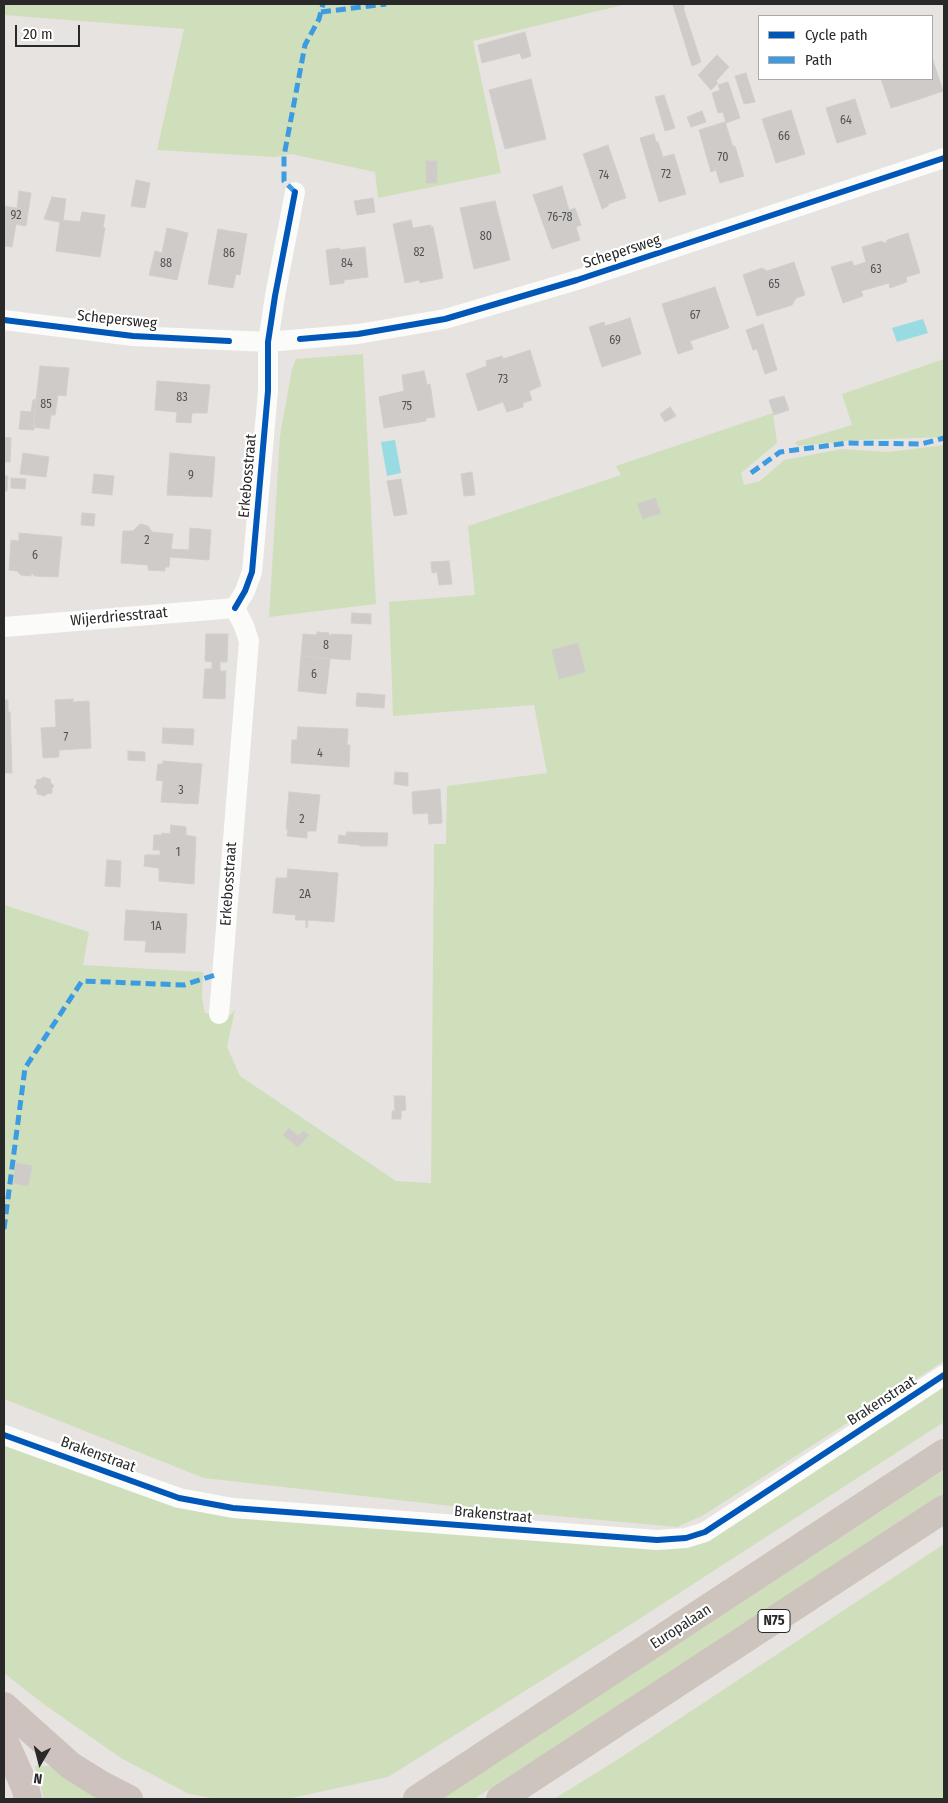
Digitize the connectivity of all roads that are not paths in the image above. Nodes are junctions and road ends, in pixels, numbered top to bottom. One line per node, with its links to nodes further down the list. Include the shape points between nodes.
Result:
1 (944, 158): 4 (street, Schepersweg, via 576,280 446,319 358,334)
2 (295, 192): 4 (street)
3 (4, 320): 4 (street, Schepersweg, via 133,336)
4 (268, 342): 5 (street, Erkebosstraat, via 268,391 252,572)
5 (235, 608): 6 (street, Wijerdriesstraat); 7 (street, Erkebosstraat, via 248,641)
6 (4, 627)
7 (219, 1014)
8 (944, 1375): 9 (street, Brakenstraat, via 705,1532 686,1538 657,1540 232,1508 179,1498)
9 (4, 1435)
10 (944, 1453): 16 (highway, Europalaan)
11 (944, 1509): 17 (highway, N75)
12 (4, 1706): 15 (highway, via 71,1766)
13 (4, 1740): 14 (highway)
14 (28, 1799)
15 (129, 1799)
16 (417, 1799)
17 (500, 1799)

